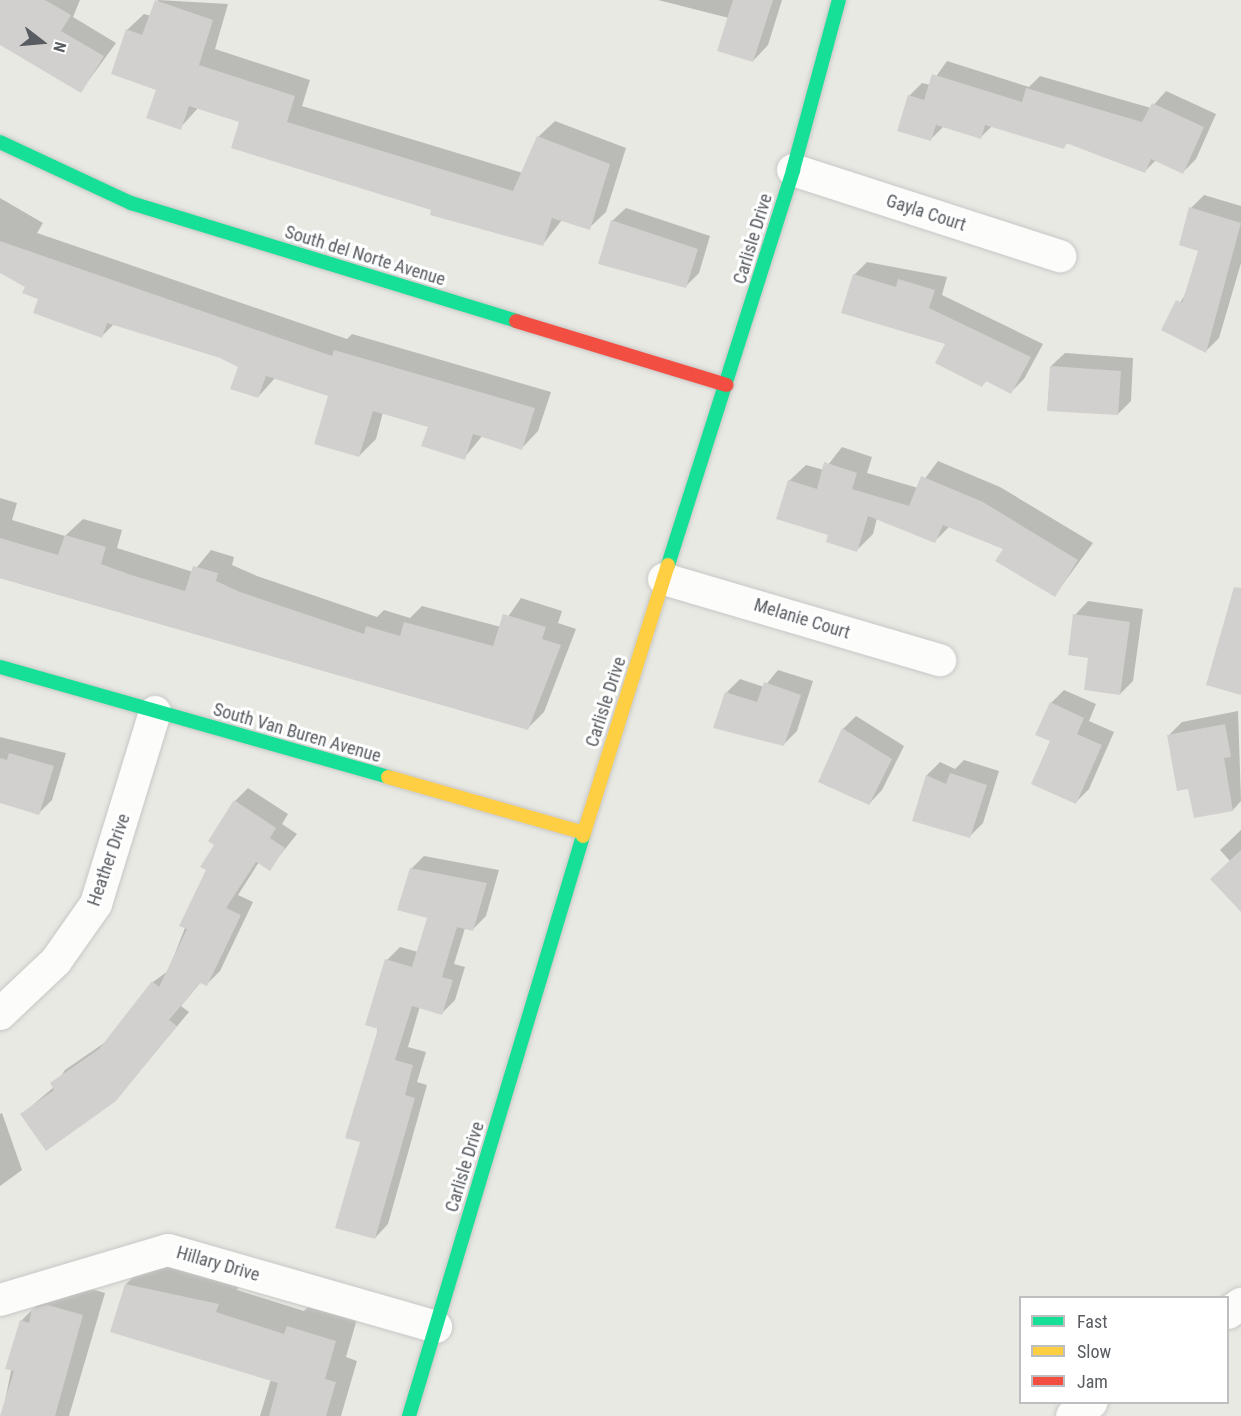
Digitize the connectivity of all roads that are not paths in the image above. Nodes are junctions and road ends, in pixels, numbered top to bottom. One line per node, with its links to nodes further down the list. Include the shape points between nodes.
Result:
1 (840, 0): 3 (street, Carlisle Drive)
2 (0, 142): 5 (street, South del Norte Avenue, via 131,203)
3 (793, 170): 4 (street, Gayla Court); 5 (street, Carlisle Drive)
4 (1060, 256)
5 (726, 386): 6 (street, Carlisle Drive)
6 (664, 579): 7 (street, Melanie Court); 10 (street, Carlisle Drive)
7 (940, 660)
8 (0, 667): 9 (street, South Van Buren Avenue)
9 (155, 712): 10 (street, South Van Buren Avenue); 11 (street, Heather Drive, via 96,904 56,961)
10 (584, 833): 13 (street, Carlisle Drive)
11 (0, 1014)
12 (0, 1300): 13 (street, Hillary Drive, via 168,1250)
13 (436, 1327): 15 (street, Carlisle Drive)
14 (1089, 1404): 16 (street)
15 (409, 1416)
16 (1072, 1416)

